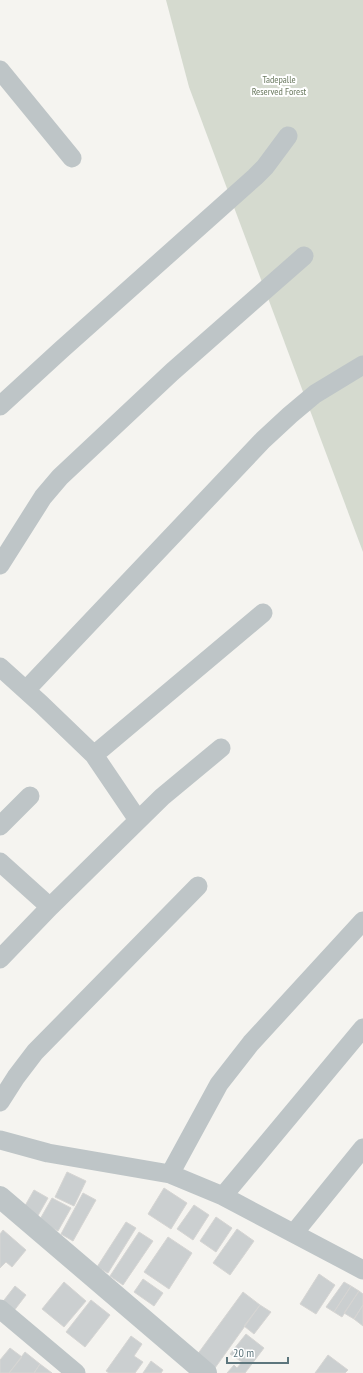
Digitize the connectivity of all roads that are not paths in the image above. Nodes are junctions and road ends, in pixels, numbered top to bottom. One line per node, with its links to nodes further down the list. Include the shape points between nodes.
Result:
1 (0, 70): 3 (street)
2 (288, 136): 6 (street, via 255,177)
3 (72, 158)
4 (304, 256): 7 (street, via 172,372 60,477 43,497)
5 (363, 365): 10 (street, via 315,394 263,440)
6 (0, 406)
7 (0, 565)
8 (263, 613): 12 (street)
9 (3, 676): 10 (street)
10 (26, 690): 12 (street)
11 (221, 748): 14 (street)
12 (94, 756): 14 (street)
13 (30, 796): 15 (street)
14 (138, 820): 18 (street)
15 (0, 826)
16 (0, 862): 18 (street)
17 (198, 886): 22 (street, via 35,1052)
18 (50, 907): 20 (street)
19 (363, 921): 25 (street, via 237,1061 220,1084)
20 (0, 959)
21 (363, 1028): 26 (street)
22 (0, 1102)
23 (0, 1140): 25 (street, via 48,1153)
24 (363, 1148): 28 (street)
25 (170, 1174): 26 (street)
26 (223, 1196): 28 (street)
27 (0, 1197): 32 (street)
28 (294, 1233): 29 (street)
29 (361, 1266)
30 (0, 1309): 31 (street)
31 (76, 1373)
32 (206, 1373)

